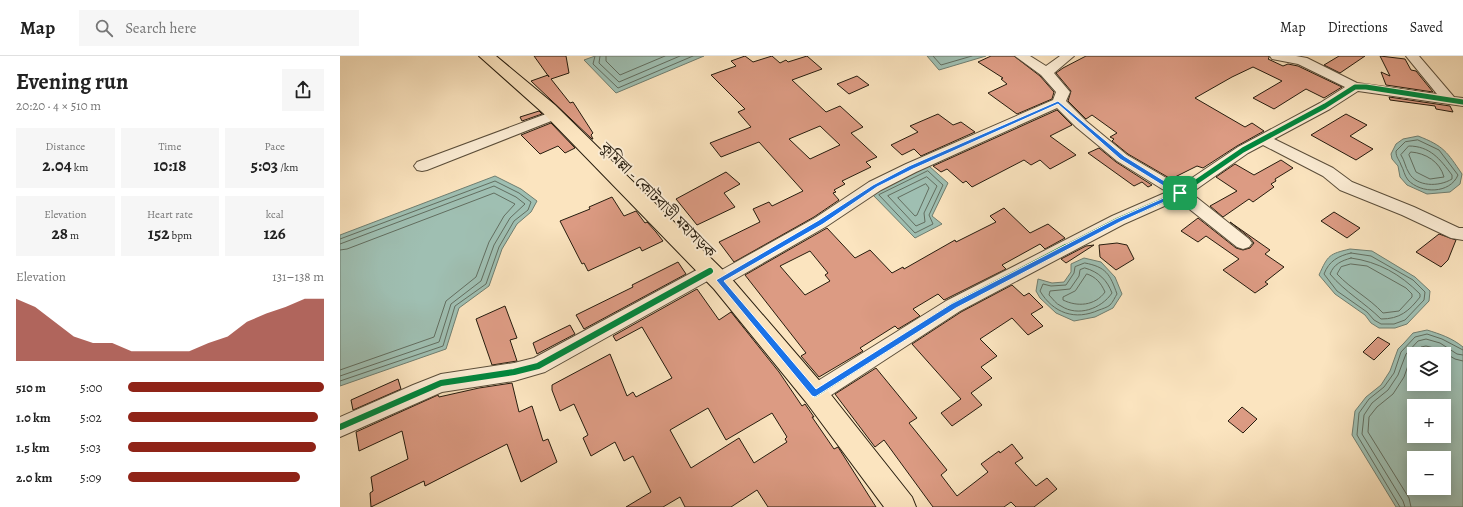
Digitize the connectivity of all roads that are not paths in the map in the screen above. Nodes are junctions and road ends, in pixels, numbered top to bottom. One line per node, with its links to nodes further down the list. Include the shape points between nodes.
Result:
1 (487, 56): 10 (main road, কুমিল্লা - কোটবাড়ী মহাসড়ক)
2 (1021, 56): 6 (street)
3 (1068, 56): 6 (street)
4 (1276, 56): 7 (street, via 1302,61)
5 (1412, 56): 8 (street)
6 (1046, 72): 9 (street, via 1063,92)
7 (1355, 87): 8 (street); 11 (street)
8 (1456, 101)
9 (1058, 102): 13 (street, via 1122,158); 16 (street, via 875,186 821,222)
10 (554, 115): 12 (street); 16 (main road, কুমিল্লা - কোটবাড়ী মহাসড়ক)
11 (1262, 139): 13 (street); 14 (street, via 1317,166 1346,186 1442,228)
12 (422, 166)
13 (1180, 193): 15 (street); 17 (street, via 1118,220 953,306)
14 (1463, 234)
15 (1243, 243)
16 (715, 276): 17 (main road, কুমিল্লা - কোটবাড়ী মহাসড়ক); 18 (street, via 538,366 441,383)
17 (815, 394): 19 (main road, কুমিল্লা - কোটবাড়ী মহাসড়ক)
18 (340, 427)
19 (902, 507)

